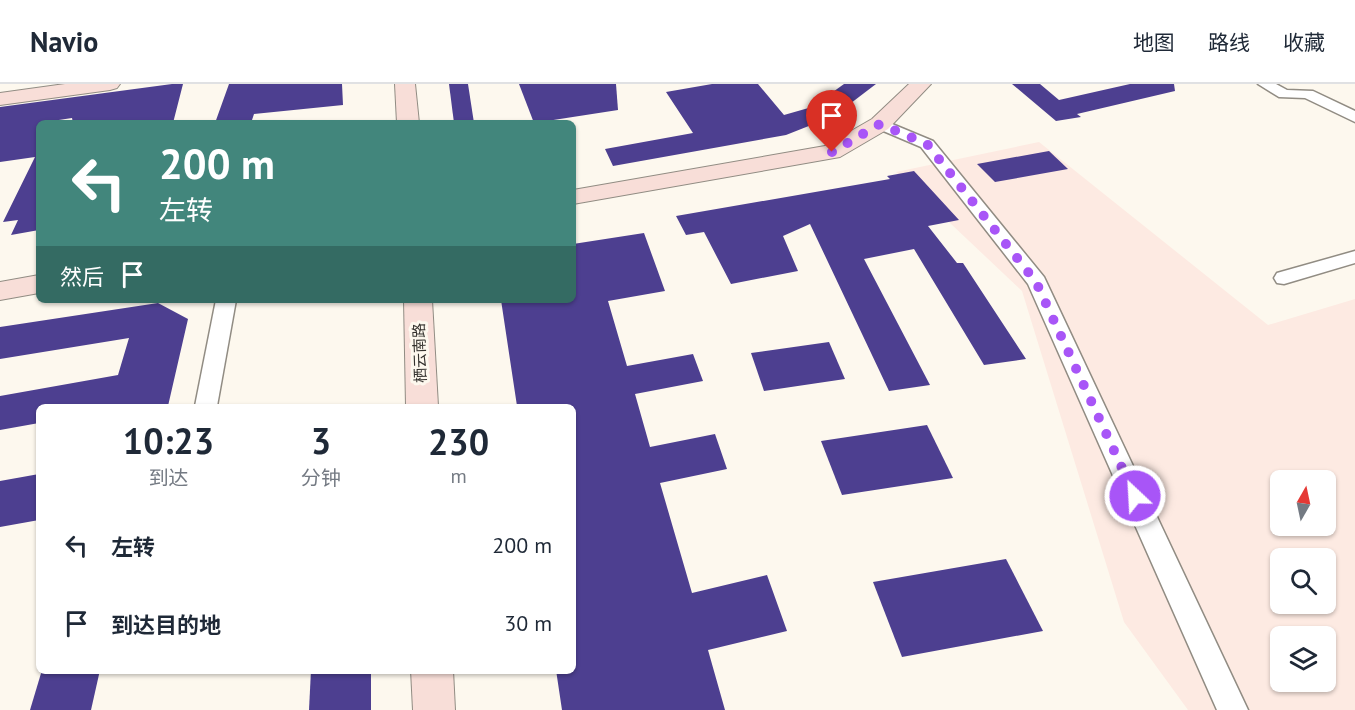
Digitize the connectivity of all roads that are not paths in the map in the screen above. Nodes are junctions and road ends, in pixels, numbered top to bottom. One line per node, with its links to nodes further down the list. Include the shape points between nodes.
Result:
1 (110, 84): 5 (street)
2 (405, 84): 7 (street)
3 (921, 84): 8 (street)
4 (1265, 84): 6 (street, via 1284,94 1308,94)
5 (0, 99)
6 (1355, 117)
7 (408, 120)
8 (880, 124): 9 (street, via 832,152); 20 (street, via 927,144 1036,282)
9 (576, 196)
10 (1355, 257): 11 (street)
11 (1284, 278)
12 (36, 285): 13 (street)
13 (0, 291)
14 (225, 303): 16 (street)
15 (418, 303): 17 (street, 栖云南路)
16 (206, 404)
17 (422, 404)
18 (432, 674): 19 (street)
19 (434, 710)
20 (1233, 710)

